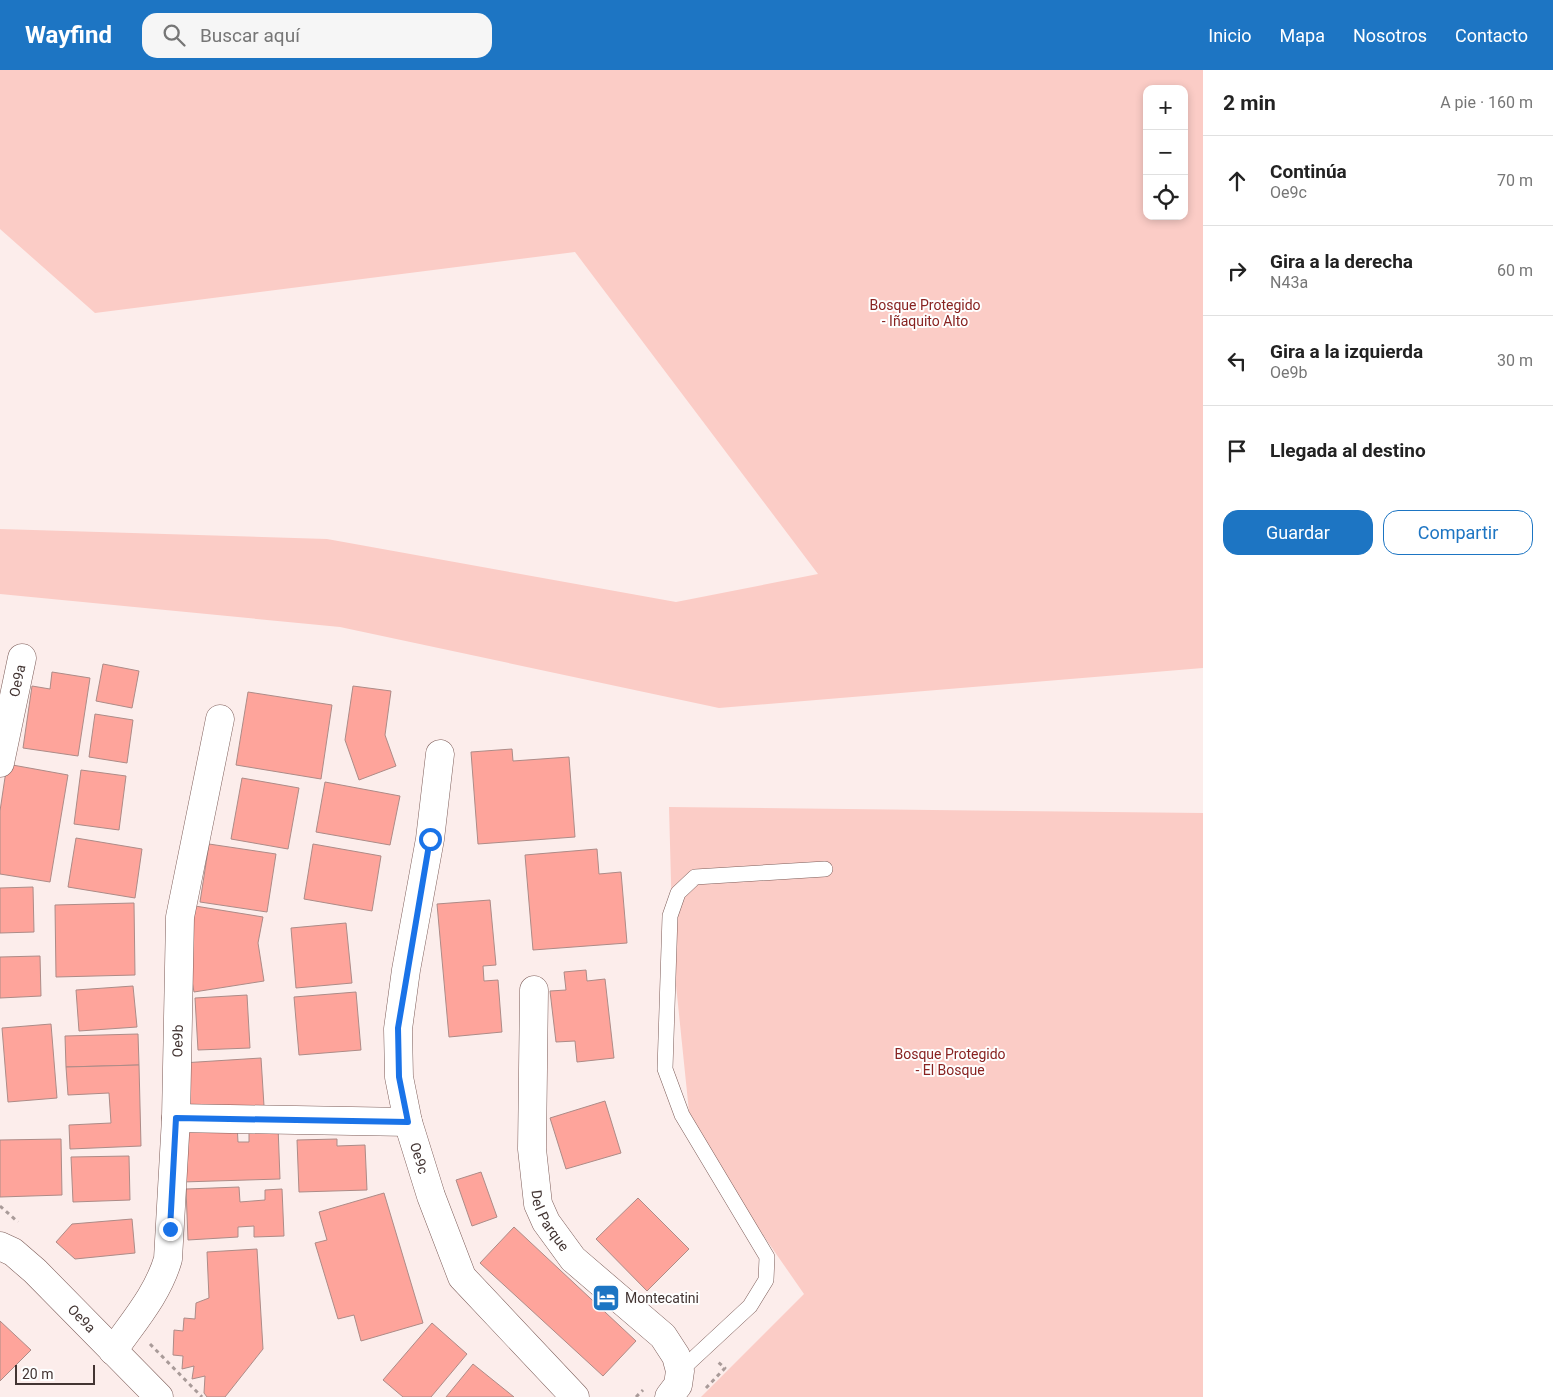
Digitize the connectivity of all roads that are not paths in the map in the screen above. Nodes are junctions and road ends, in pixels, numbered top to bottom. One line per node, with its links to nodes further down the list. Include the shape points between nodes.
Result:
1 (22, 658): 4 (street, Oe9a)
2 (220, 719): 7 (street, Oe9b, via 180,917)
3 (440, 754): 8 (street, Oe9c, via 430,839 398,1028 399,1077)
4 (0, 763)
5 (824, 869): 11 (lane, via 695,877 678,893 670,916 665,1069 682,1115 768,1257 766,1280 750,1306)
6 (534, 990): 11 (street, Del Parque, via 532,1150 538,1204 546,1222 573,1259 663,1336 676,1356)
7 (176, 1118): 8 (street); 10 (street, Oe9b, via 168,1260 155,1290)
8 (408, 1122): 13 (street, Oe9c, via 430,1196 462,1277)
9 (0, 1246): 10 (street, Oe9a, via 13,1252 35,1271)
10 (113, 1351): 12 (street, Oe9a)
11 (680, 1371): 14 (street, via 678,1385)
12 (159, 1397)
13 (575, 1397)
14 (669, 1397)

